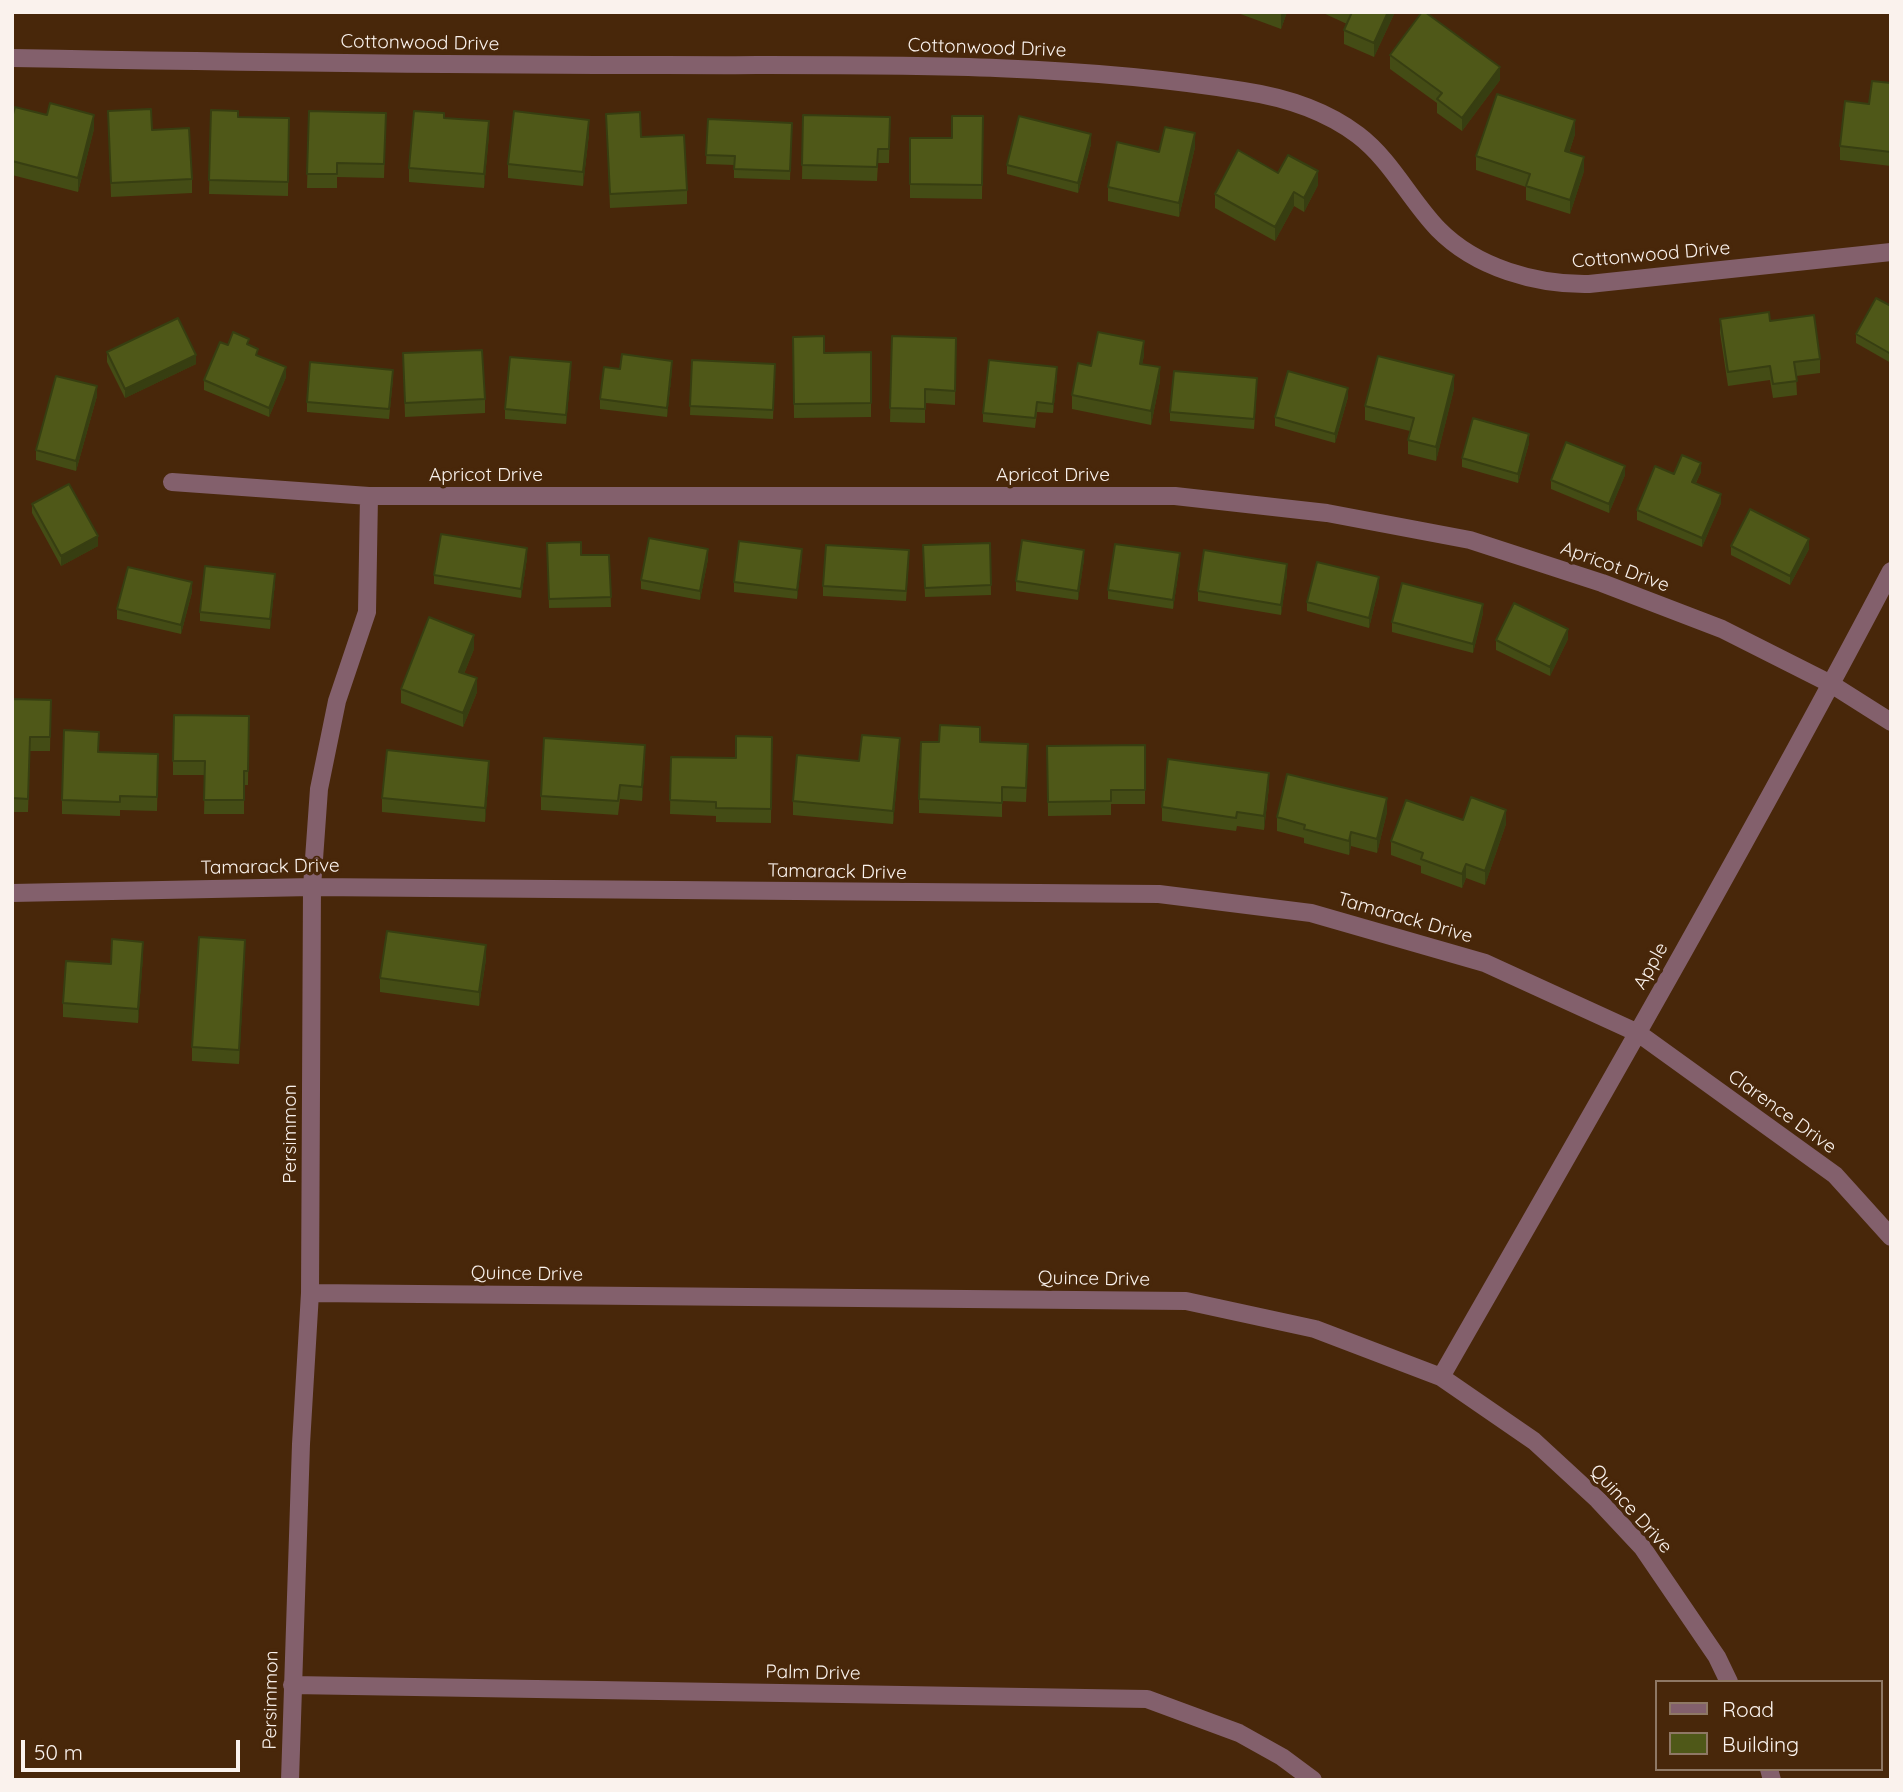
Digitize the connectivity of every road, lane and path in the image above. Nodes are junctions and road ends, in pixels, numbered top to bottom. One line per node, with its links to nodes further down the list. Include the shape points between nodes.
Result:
1 (12, 58): 2 (street, Cottonwood Drive, via 1077,71 1247,91 1291,101 1328,117 1359,136 1439,230 1475,257 1531,278 1589,284)
2 (1891, 252)
3 (172, 482): 4 (street, Apricot Drive)
4 (369, 496): 6 (street, Apricot Drive, via 1175,496 1327,513 1471,540 1602,583 1722,629); 8 (street, Persimmon, via 367,612 337,701 319,789)
5 (1891, 571): 6 (street, Apple)
6 (1831, 684): 7 (street, Apricot Drive); 10 (street, Apple)
7 (1891, 722)
8 (312, 887): 9 (street, Tamarack Drive); 10 (street, Tamarack Drive, via 1159,894 1311,913 1485,963); 12 (street, Persimmon)
9 (12, 892)
10 (1638, 1033): 11 (street, Clarence Drive, via 1835,1175); 13 (street, Apple)
11 (1891, 1237)
12 (310, 1293): 13 (street, Quince Drive, via 1186,1301 1315,1329); 15 (street, Persimmon)
13 (1441, 1377): 14 (street, Quince Drive, via 1534,1441 1598,1500 1642,1547)
14 (1728, 1680)
15 (292, 1685): 16 (street, Persimmon); 17 (street, Palm Drive, via 1147,1699 1239,1733)
16 (290, 1780)
17 (1313, 1780)

